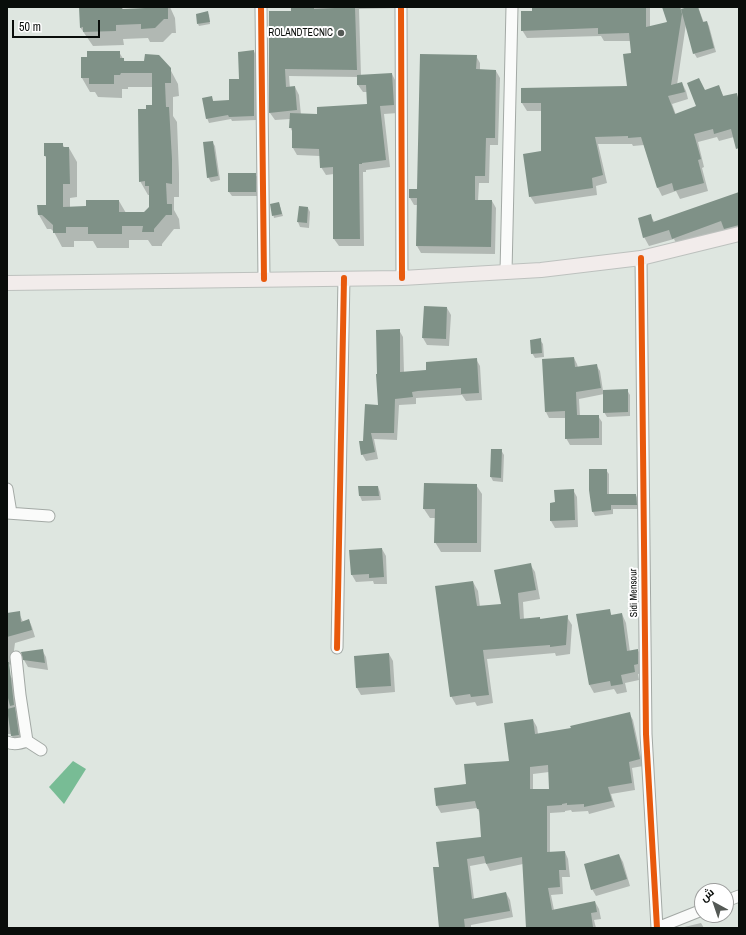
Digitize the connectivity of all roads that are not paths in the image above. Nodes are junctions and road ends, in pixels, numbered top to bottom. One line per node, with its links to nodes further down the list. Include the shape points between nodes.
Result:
1 (261, 7): 9 (street)
2 (401, 7): 8 (street)
3 (512, 7): 6 (street)
4 (739, 234): 5 (main road)
5 (641, 258): 6 (main road); 20 (street, Sidi Mensour, via 646,734)
6 (506, 272): 8 (main road)
7 (344, 278): 8 (main road); 9 (main road); 14 (street)
8 (402, 278)
9 (264, 279): 10 (main road)
10 (7, 283)
11 (7, 489): 12 (street)
12 (9, 513): 13 (street)
13 (49, 516)
14 (337, 648)
15 (16, 657): 16 (street)
16 (28, 741): 17 (street, via 10,744); 18 (street)
17 (7, 742)
18 (41, 750)
19 (694, 913): 20 (street)
20 (657, 928)

